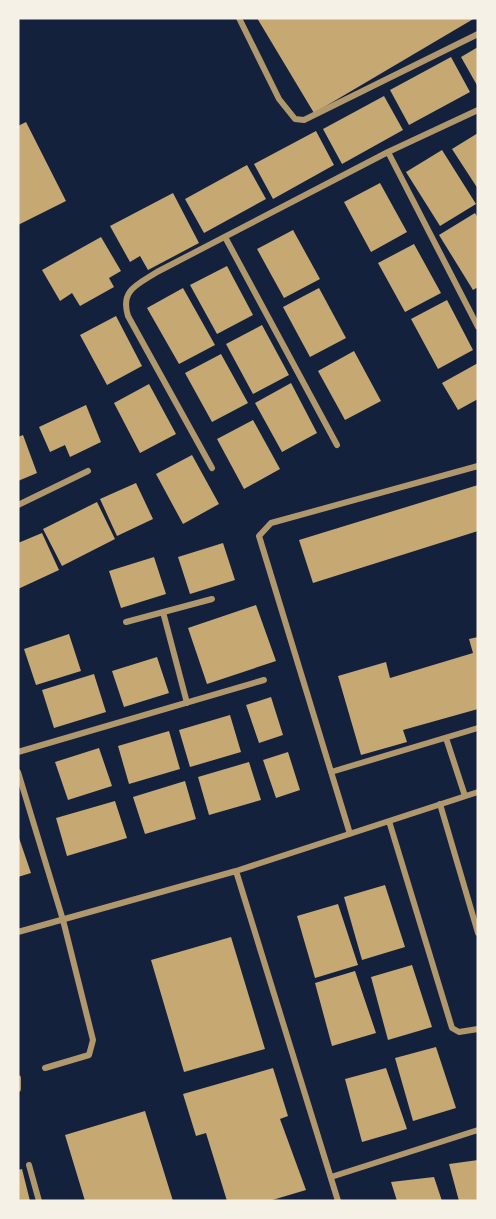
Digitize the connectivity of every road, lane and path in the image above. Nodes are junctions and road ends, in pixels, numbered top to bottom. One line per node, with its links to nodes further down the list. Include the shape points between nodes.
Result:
1 (239, 18): 2 (street, via 279,99 295,119 304,120)
2 (478, 34)
3 (478, 110): 4 (street)
4 (388, 152): 5 (street); 6 (street)
5 (225, 237): 7 (street); 9 (street, via 157,272 128,293 124,303)
6 (478, 327)
7 (337, 446)
8 (478, 466): 21 (street, via 271,523 259,536)
9 (212, 468)
10 (88, 471): 11 (street)
11 (18, 505)
12 (212, 599): 13 (street)
13 (163, 612): 14 (street); 16 (street)
14 (126, 622)
15 (264, 680): 16 (street)
16 (187, 703): 19 (street)
17 (478, 728): 18 (street)
18 (446, 738): 21 (street); 23 (street)
19 (18, 752)
20 (18, 772): 28 (street)
21 (331, 772): 26 (street)
22 (478, 792): 23 (street)
23 (465, 796): 24 (street)
24 (440, 804): 25 (street); 30 (street)
25 (389, 820): 26 (street); 31 (street, via 452,1028 459,1032)
26 (350, 834): 27 (street)
27 (236, 871): 28 (street); 37 (street)
28 (63, 920): 29 (street); 32 (street, via 93,1040 89,1055)
29 (18, 932)
30 (478, 933)
31 (478, 1029)
32 (45, 1068)
33 (18, 1077): 34 (street)
34 (18, 1089)
35 (478, 1130): 37 (street)
36 (29, 1166): 39 (street)
37 (331, 1177): 38 (street)
38 (335, 1200)
39 (39, 1201)

